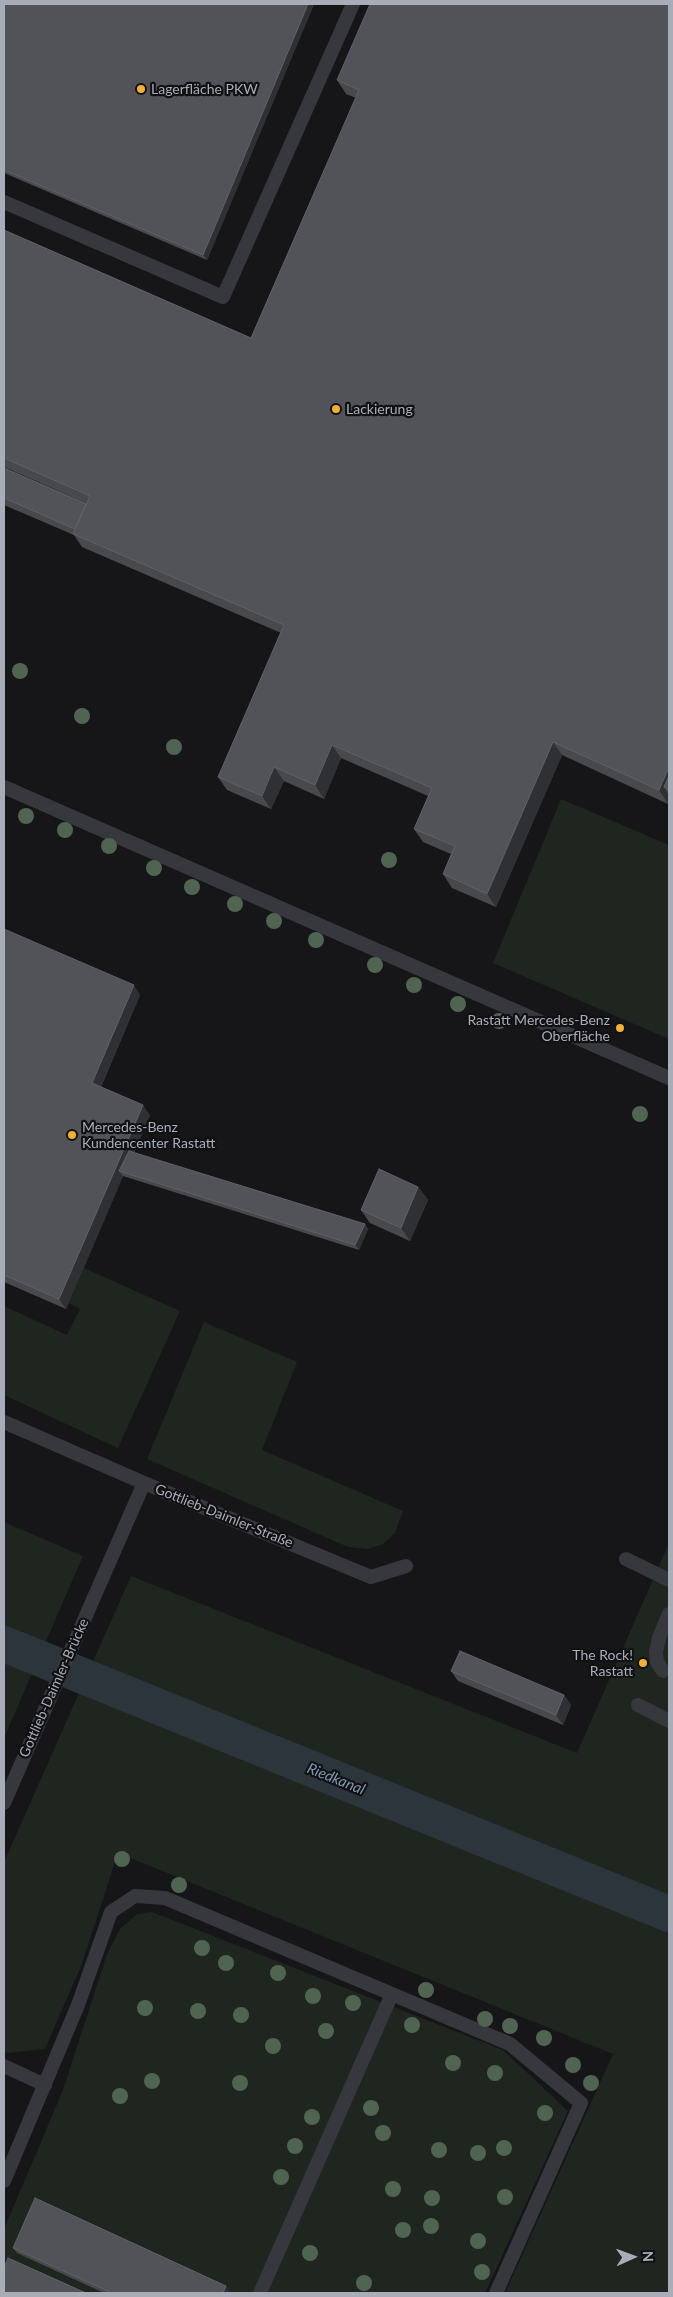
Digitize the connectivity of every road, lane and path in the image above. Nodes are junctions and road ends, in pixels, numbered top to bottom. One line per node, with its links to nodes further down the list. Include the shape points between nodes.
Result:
1 (352, 4): 2 (lane, via 223,297)
2 (4, 202)
3 (4, 788): 4 (lane)
4 (669, 1078)
5 (4, 1422): 6 (lane)
6 (144, 1484): 8 (lane, Gottlieb-Daimler-Straße, via 371,1577); 10 (lane, Gottlieb-Daimler-Straße)
7 (626, 1559): 9 (lane)
8 (406, 1566)
9 (669, 1580)
10 (88, 1612): 15 (lane, Gottlieb-Daimler-Brücke)
11 (669, 1614): 12 (lane, via 658,1638 656,1652 657,1662)
12 (663, 1671)
13 (638, 1705): 14 (lane)
14 (669, 1720)
15 (4, 1803)
16 (392, 1994): 18 (lane, via 165,1898 135,1896 111,1912); 20 (lane); 21 (lane, via 510,2044 581,2103)
17 (4, 2066): 18 (lane)
18 (45, 2085): 19 (lane)
19 (4, 2181)
20 (260, 2293)
21 (496, 2293)

